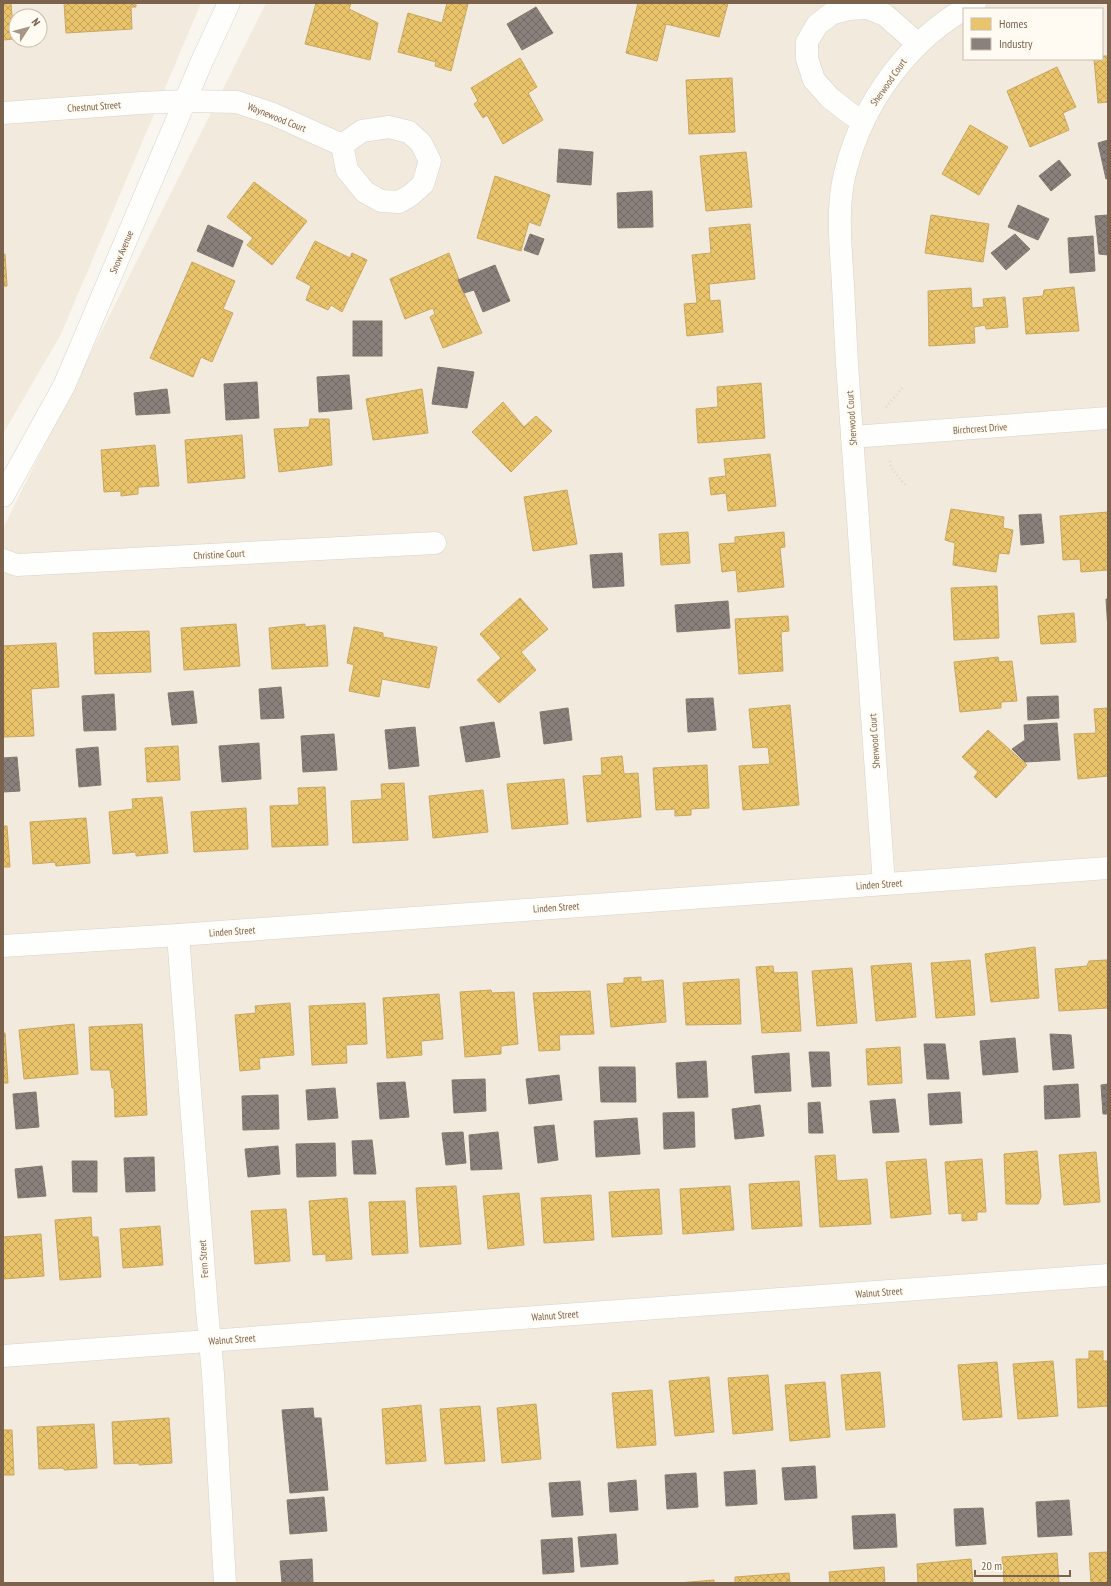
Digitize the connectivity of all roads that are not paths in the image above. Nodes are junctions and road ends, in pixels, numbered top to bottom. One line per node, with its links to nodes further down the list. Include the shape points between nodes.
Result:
1 (229, 3): 6 (street, Snow Avenue)
2 (975, 3): 3 (street, Sherwood Court)
3 (966, 8)
4 (963, 10): 5 (street, Sherwood Court)
5 (918, 44): 8 (street, Sherwood Court, via 886,81); 8 (street, via 885,15 868,8 849,9 831,14 817,25 807,42 807,59 814,80 830,98)
6 (185, 101): 7 (street, Chestnut Street); 9 (street, Waynewood Court, via 237,102 273,114); 12 (street, Snow Avenue, via 64,386)
7 (3, 113)
8 (863, 122): 11 (street, Sherwood Court, via 845,174 839,214)
9 (342, 145)
10 (1108, 418): 11 (street, Birchcrest Drive)
11 (852, 437): 16 (street, Sherwood Court)
12 (3, 496)
13 (436, 543): 14 (street, Christine Court, via 17,565)
14 (3, 560)
15 (1108, 868): 16 (street, Linden Street)
16 (884, 884): 17 (street, Linden Street)
17 (178, 935): 18 (street, Linden Street); 20 (street, Fern Street)
18 (3, 946)
19 (1108, 1275): 20 (street, Walnut Street)
20 (210, 1340): 21 (street, Walnut Street); 22 (street, Fern Street)
21 (3, 1356)
22 (225, 1583)

